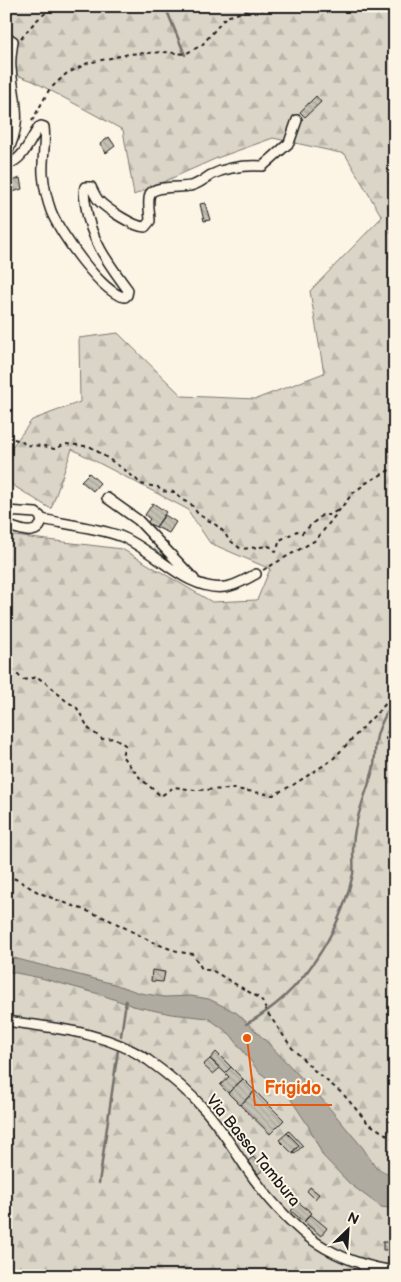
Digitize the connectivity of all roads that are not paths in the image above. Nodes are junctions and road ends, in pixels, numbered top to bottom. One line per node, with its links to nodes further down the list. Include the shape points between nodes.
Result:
1 (6, 37): 3 (street, via 12,41 10,66 18,118)
2 (297, 120): 4 (street, via 289,143 263,166 242,165 211,175 193,186 154,190 150,194 150,221 145,227 123,218 98,201 91,187 85,187 91,230 104,257 128,290 124,298 92,274 51,211 43,174 44,127 39,126 24,152 13,163)
3 (6, 155)
4 (6, 163)
5 (106, 498): 10 (street, via 138,520)
6 (6, 511): 7 (street, via 36,513)
7 (41, 519): 8 (street, via 41,526 34,531); 10 (street, via 118,536 140,545)
8 (6, 525)
9 (256, 574): 10 (street, via 224,588)
10 (200, 584)
11 (6, 1021): 12 (street, Via Bassa Tambura, via 92,1035 147,1059 205,1110 258,1185 283,1212 316,1242)
12 (362, 1265): 13 (street, Via Bassa Tambura); 14 (street)
13 (395, 1271)
14 (371, 1276)

